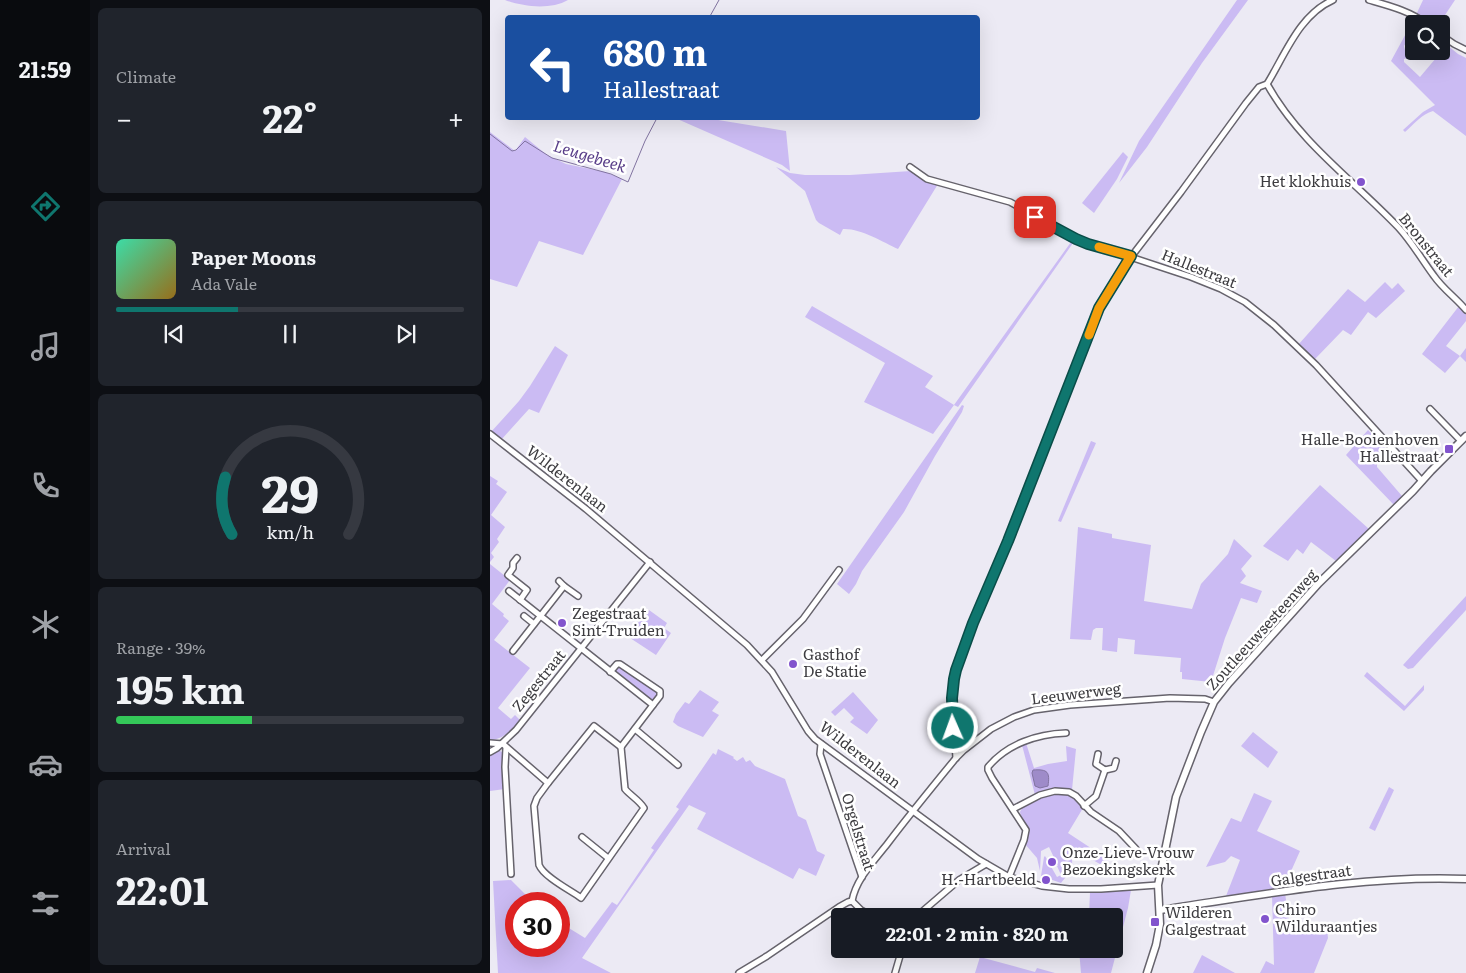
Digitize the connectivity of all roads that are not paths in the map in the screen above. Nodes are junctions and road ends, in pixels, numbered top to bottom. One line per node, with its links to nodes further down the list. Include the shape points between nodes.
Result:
1 (1333, 0): 6 (street, via 1316,11 1300,29)
2 (1369, 0): 3 (street)
3 (1412, 15)
4 (1450, 41): 5 (street)
5 (1466, 50)
6 (1267, 84): 8 (street, via 1259,87 1246,102); 9 (street, Bronstraat, via 1303,134 1398,227 1435,278)
7 (910, 168): 8 (street, Hallestraat, via 927,179 1010,202 1076,239)
8 (1131, 256): 13 (street, Hallestraat, via 1220,289 1259,312 1316,365); 39 (street, via 1099,308 956,670 952,690)
9 (1466, 310)
10 (1430, 409): 12 (street)
11 (490, 434): 15 (street, Wilderenlaan)
12 (1464, 439): 13 (street, Zoutleeuwsesteenweg)
13 (1422, 481): 29 (street, Zoutleeuwsesteenweg, via 1319,583)
14 (517, 558): 21 (street, via 508,575 527,590)
15 (650, 562): 25 (street, Zegestraat); 27 (street, Wilderenlaan)
16 (839, 570): 27 (street, via 803,619)
17 (559, 581): 18 (street)
18 (564, 586): 20 (street); 23 (street)
19 (509, 591): 21 (street)
20 (578, 596)
21 (520, 600): 23 (street)
22 (524, 616): 24 (street)
23 (540, 616): 24 (street); 25 (street)
24 (534, 624): 26 (street)
25 (581, 648): 28 (street); 35 (street, Zegestraat)
26 (513, 651)
27 (762, 660): 34 (street, Wilderenlaan, via 808,731)
28 (610, 672): 30 (street); 30 (street, via 620,664 660,691)
29 (1214, 702): 39 (street, Leeuwerweg, via 1170,698 1034,710 991,729); 55 (street, Zoutleeuwsesteenweg, via 1176,797)
30 (653, 705): 31 (street)
31 (635, 729): 36 (street); 41 (street)
32 (1066, 733): 45 (street, via 1033,738 1006,751 988,767)
33 (490, 743): 35 (street)
34 (822, 744): 46 (street, Wilderenlaan); 52 (street, Orgelstraat, via 820,754)
35 (504, 746): 37 (street, Zegestraat); 43 (street); 51 (street)
36 (621, 747): 43 (street, via 594,726); 49 (street, via 625,789 644,808)
37 (490, 752)
38 (1098, 754): 42 (street, via 1096,764)
39 (956, 758): 46 (street, Leeuwerweg)
40 (1116, 761): 42 (street, via 1114,768)
41 (678, 765)
42 (1105, 770): 44 (street, via 1096,796)
43 (548, 783): 49 (street, via 534,806 540,869 581,898)
44 (1084, 806): 45 (street, via 1073,794 1060,791 1040,794); 48 (street, via 1119,831)
45 (1013, 809): 53 (street, via 1026,834)
46 (913, 810): 50 (street, Wilderenlaan); 52 (street, Leeuwerweg)
47 (582, 837): 49 (street)
48 (1136, 849)
49 (608, 858)
50 (986, 864): 53 (street, Wilderenlaan); 58 (street, via 959,880)
51 (512, 874)
52 (862, 877): 56 (street, Orgelstraat, via 854,890)
53 (1009, 877): 55 (street, Wilderenlaan, via 1069,889)
54 (1466, 879): 59 (street, Galgestraat, via 1365,881)
55 (1158, 885): 59 (street, Zoutleeuwsesteenweg)
56 (852, 902): 57 (street); 61 (street, via 839,907)
57 (859, 908)
58 (927, 908)
59 (1160, 910): 63 (street, Zoutleeuwsesteenweg, via 1159,933)
60 (899, 958): 62 (street)
61 (739, 973)
62 (895, 973)
63 (1147, 973)

